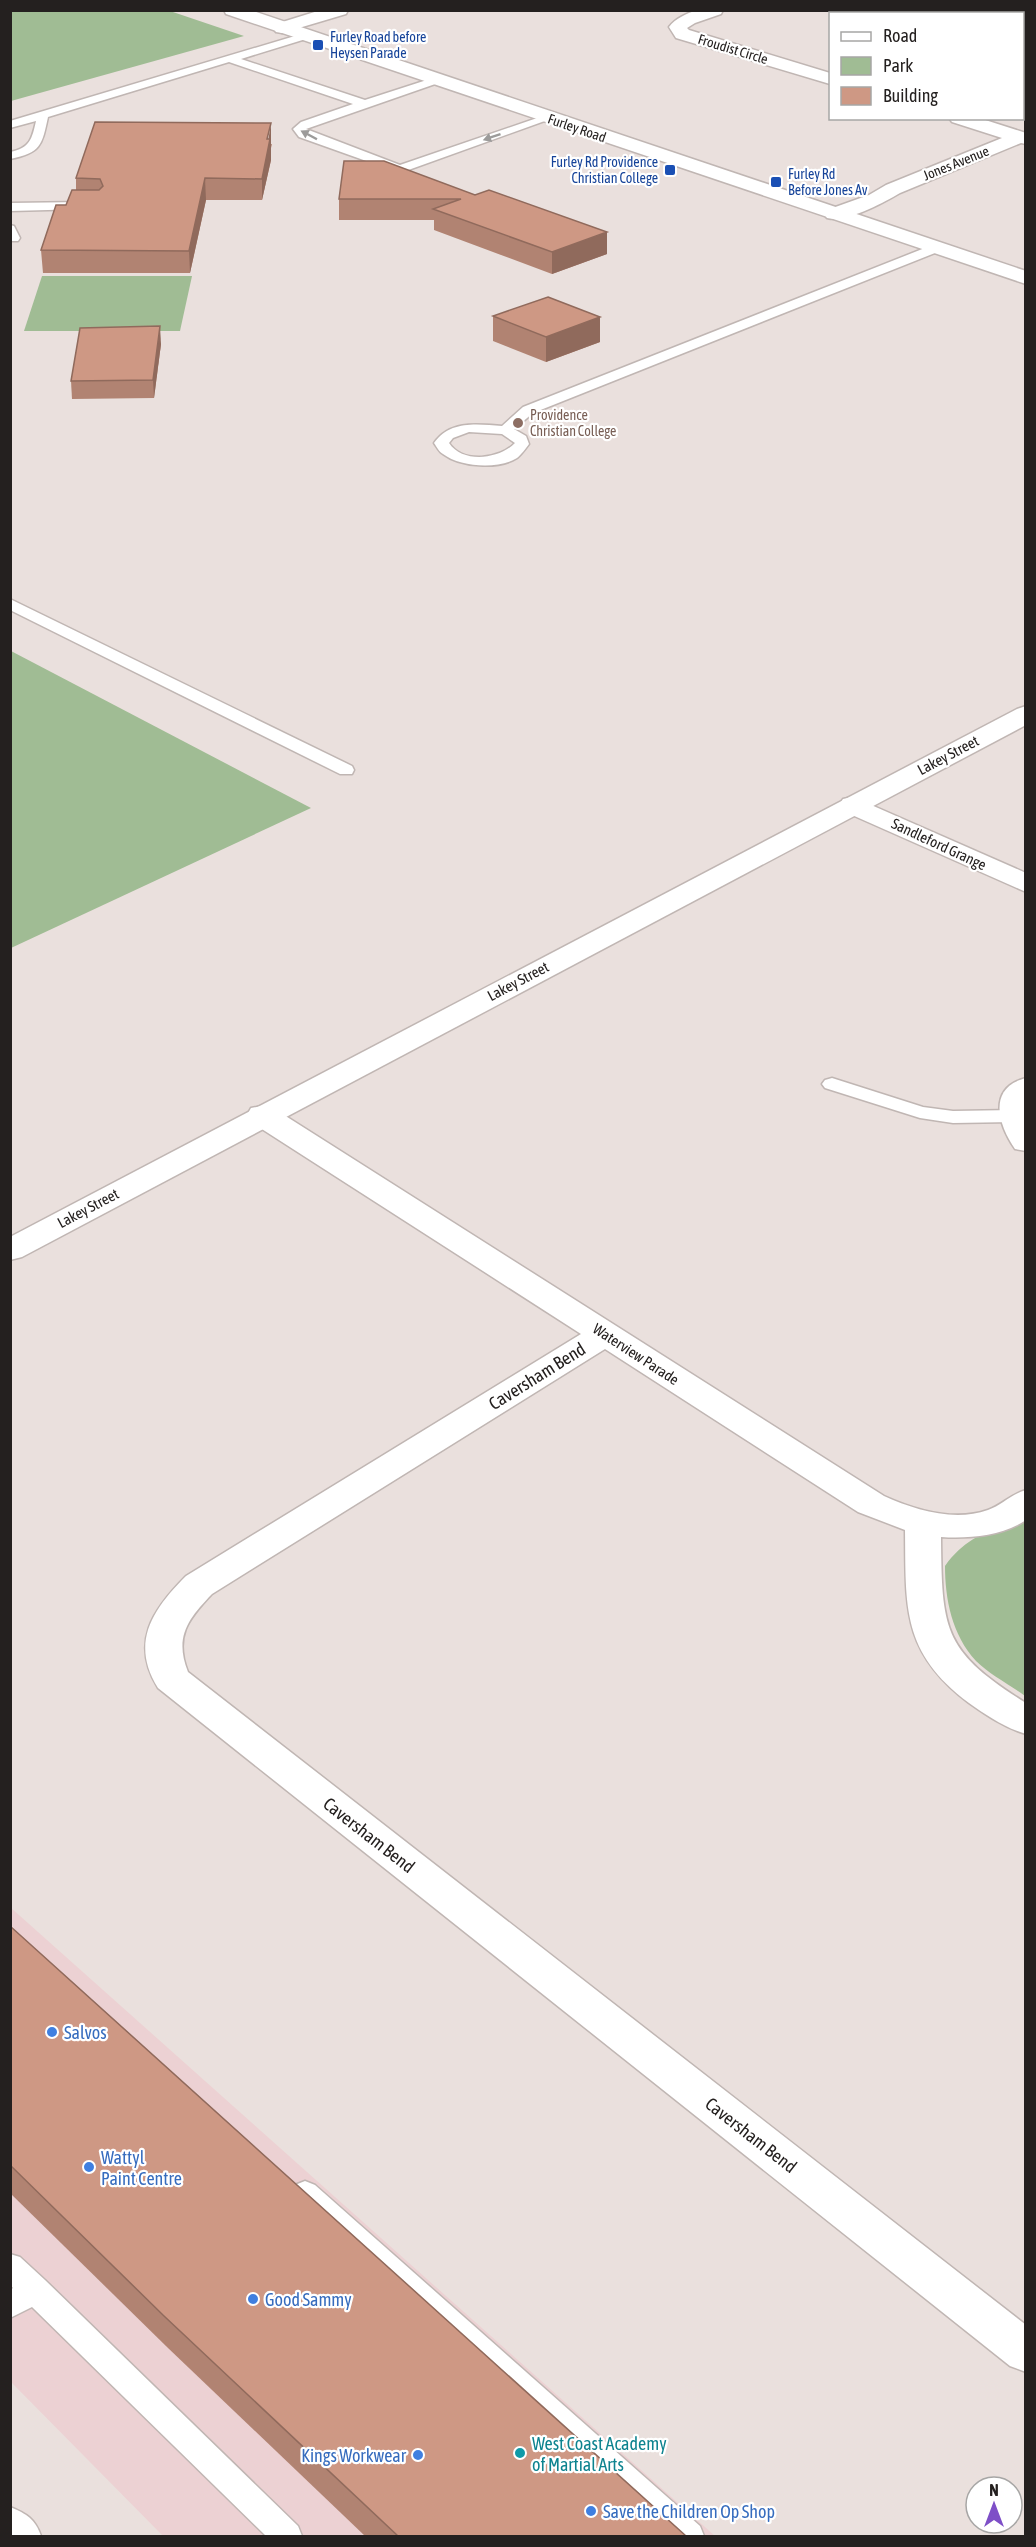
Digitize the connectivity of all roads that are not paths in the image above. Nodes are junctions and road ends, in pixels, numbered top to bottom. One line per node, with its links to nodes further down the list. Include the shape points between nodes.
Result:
1 (232, 10): 4 (street, Furley Road)
2 (340, 10): 4 (street)
3 (715, 10): 7 (street, Froudist Circle, via 689,19 678,27 682,34)
4 (282, 28): 5 (street, Furley Road)
5 (305, 36): 6 (lane); 8 (street, Furley Road)
6 (230, 59): 9 (lane); 10 (lane)
7 (829, 78)
8 (437, 80): 9 (lane); 11 (street, Furley Road)
9 (364, 104): 11 (lane, one-way to 9, via 400,169 303,134 299,129)
10 (43, 115): 13 (lane); 15 (lane, via 35,147 30,152)
11 (547, 118): 18 (street, Furley Road)
12 (964, 120): 14 (street)
13 (10, 125)
14 (1023, 138): 18 (street, Jones Avenue, via 876,199)
15 (10, 156)
16 (97, 206): 17 (lane)
17 (10, 207)
18 (825, 211): 19 (street, Furley Road)
19 (935, 248): 20 (street, Furley Road); 21 (lane, via 528,410)
20 (1026, 278)
21 (505, 430): 21 (lane, via 522,444 520,450 503,458 463,459 452,456 441,446 441,440 456,431 481,427)
22 (10, 604): 24 (lane)
23 (1026, 714): 25 (street, Lakey Street)
24 (346, 770)
25 (853, 805): 26 (street, Sandleford Grange); 29 (street, Lakey Street)
26 (1026, 884)
27 (832, 1084): 30 (lane, via 920,1112)
28 (1026, 1087): 30 (street, via 1019,1092)
29 (262, 1115): 31 (street, Lakey Street); 32 (street, Waterview Parade)
30 (1020, 1129)
31 (10, 1250)
32 (605, 1334): 34 (street, Waterview Parade, via 871,1504 896,1517); 40 (street, Caversham Bend, via 199,1586 168,1623 163,1651 171,1679)
33 (1026, 1502): 34 (street, Waterview Parade, via 1004,1517 959,1528)
34 (923, 1523): 35 (street, via 927,1611 933,1638 954,1668 984,1695)
35 (1026, 1721)
36 (287, 2177): 44 (lane)
37 (10, 2266): 38 (lane)
38 (35, 2289): 39 (lane); 43 (lane)
39 (10, 2306)
40 (1026, 2352)
41 (10, 2529): 42 (street)
42 (17, 2536)
43 (287, 2536)
44 (689, 2536)

